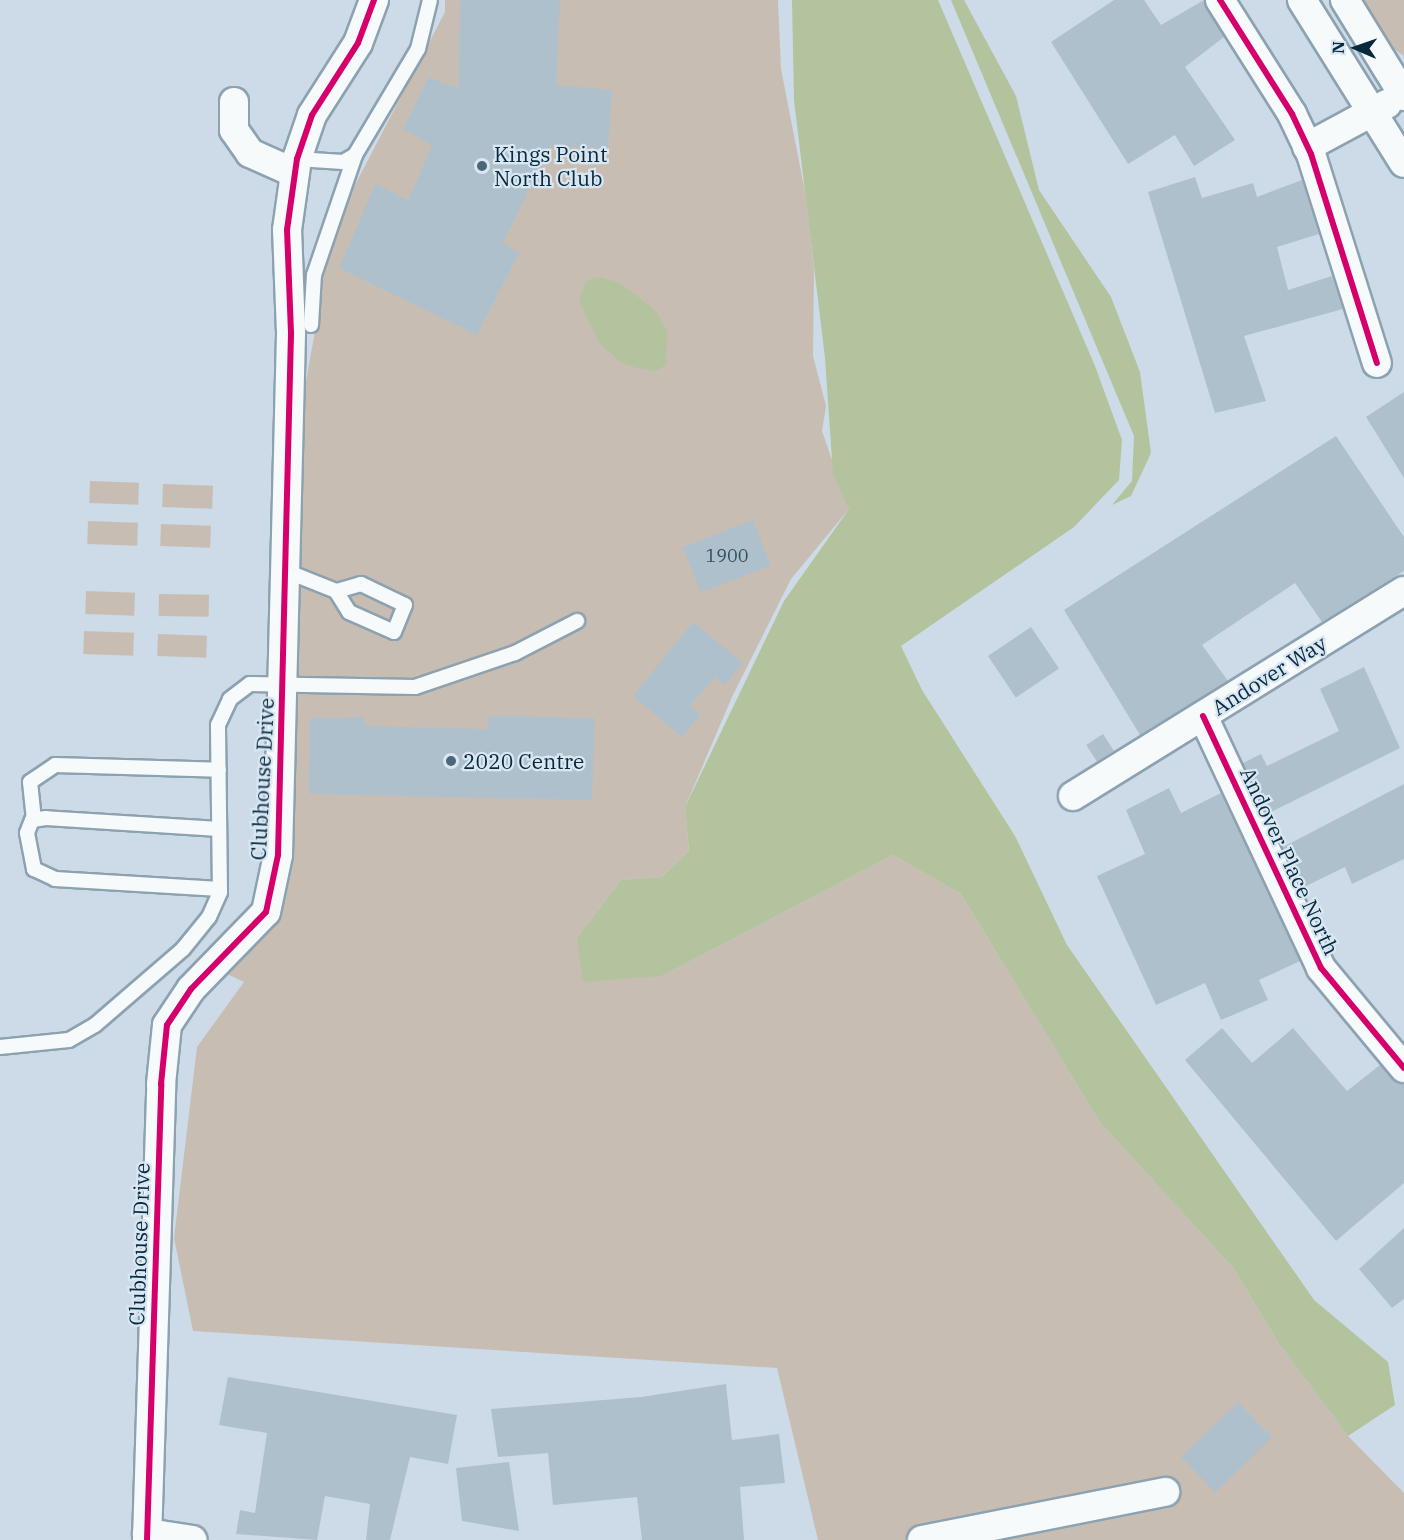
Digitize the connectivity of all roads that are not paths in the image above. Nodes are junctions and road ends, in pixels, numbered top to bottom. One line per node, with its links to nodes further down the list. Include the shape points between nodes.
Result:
1 (374, 0): 12 (street, Clubhouse Drive, via 358,43 312,115)
2 (430, 0): 10 (lane, via 418,49)
3 (1220, 0): 9 (street)
4 (1302, 0): 8 (street)
5 (1345, 0): 6 (street)
6 (1404, 94): 8 (street)
7 (234, 102): 12 (street, via 234,130 250,153)
8 (1372, 113): 9 (street); 11 (street)
9 (1307, 147): 14 (street)
10 (355, 155): 12 (lane, via 343,162); 13 (lane, via 314,275)
11 (1404, 163)
12 (296, 166): 15 (street, Clubhouse Drive, via 286,230 291,333)
13 (311, 325)
14 (1377, 363)
15 (286, 572): 16 (lane); 19 (street, Clubhouse Drive)
16 (336, 591): 16 (lane, via 349,612 394,632 405,605 361,584)
17 (1404, 591): 20 (street, Andover Way)
18 (577, 621): 19 (lane, via 515,653 415,687)
19 (283, 684): 21 (lane, via 250,684 230,699 218,725); 29 (street, Clubhouse Drive, via 278,855 266,912 191,989 167,1024 161,1084)
20 (1203, 716): 22 (street, Andover Way); 27 (street, Andover Place North, via 1321,968)
21 (219, 770): 23 (lane, via 55,765 30,782); 24 (lane)
22 (1073, 796)
23 (34, 820): 24 (lane); 25 (lane, via 28,854 34,869 55,879)
24 (219, 829): 25 (lane)
25 (220, 889): 26 (lane, via 209,917 183,949 95,1025 69,1040)
26 (0, 1047)
27 (1404, 1068)
28 (1165, 1492): 31 (street)
29 (147, 1536): 30 (street)
30 (192, 1540)
31 (922, 1540)

